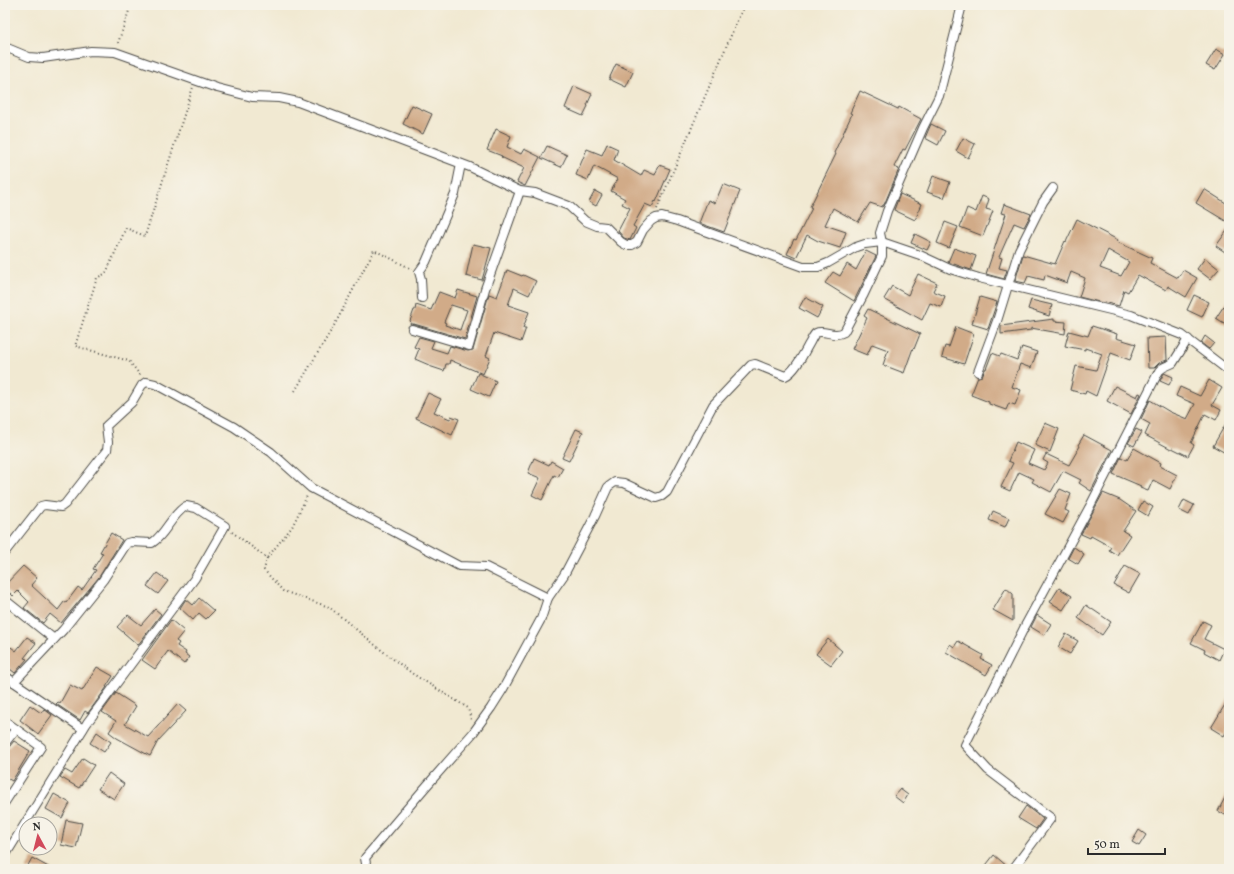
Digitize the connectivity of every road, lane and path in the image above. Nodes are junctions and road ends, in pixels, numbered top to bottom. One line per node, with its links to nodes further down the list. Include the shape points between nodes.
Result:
1 (131, 5): 5 (path)
2 (744, 5): 10 (path, via 657,207)
3 (962, 5): 11 (street, via 939,96 886,211 880,233)
4 (5, 47): 5 (street, via 43,58 91,51)
5 (115, 52): 6 (street)
6 (195, 80): 7 (street, via 252,97 298,102); 19 (path, via 145,236 126,228 106,273 97,278 75,346 129,362)
7 (461, 164): 9 (street); 12 (street, via 455,194 426,262)
8 (1053, 188): 13 (street, via 1043,202 1019,250)
9 (520, 191): 10 (street, via 535,193 569,206 585,221 606,228 626,245 637,242 643,230); 15 (street, via 485,289 469,346)
10 (656, 218): 11 (street, via 677,221 803,267 818,267 856,247)
11 (882, 242): 13 (street, via 950,269); 25 (street, via 882,256 844,332 835,335 816,333 789,375 751,365 713,405 667,492 662,496 656,498 624,483 615,482 608,487 596,516 564,575)
12 (419, 272): 14 (street); 20 (path, via 374,250 335,324)
13 (1008, 285): 16 (street, via 1131,315); 18 (street)
14 (422, 298)
15 (412, 329)
16 (1188, 339): 17 (street); 38 (street, via 1173,363 1159,370 965,745 988,770 1051,818)
17 (1229, 371)
18 (978, 372)
19 (146, 382): 21 (street, via 156,384 234,427 271,452); 23 (street, via 132,402 106,426 107,450 65,504 61,507 41,506)
20 (295, 391)
21 (311, 488): 24 (path, via 292,527); 25 (street, via 459,566 486,567)
22 (224, 526): 24 (path); 27 (street, via 196,508 186,506 179,510 155,542 127,544 103,580); 32 (street, via 195,578)
23 (5, 552)
24 (267, 558): 33 (path, via 264,570 283,591 329,607 408,670 468,708)
25 (548, 598): 33 (street, via 541,619 503,689)
26 (5, 600): 27 (street)
27 (54, 639): 29 (street)
28 (5, 676): 29 (street)
29 (14, 682): 32 (street)
30 (5, 721): 31 (street)
31 (16, 729): 34 (street); 35 (street, via 41,747)
32 (83, 729): 36 (street)
33 (473, 733): 37 (street, via 365,858)
34 (5, 744)
35 (5, 802)
36 (5, 856)
37 (367, 869)
38 (1013, 869)

